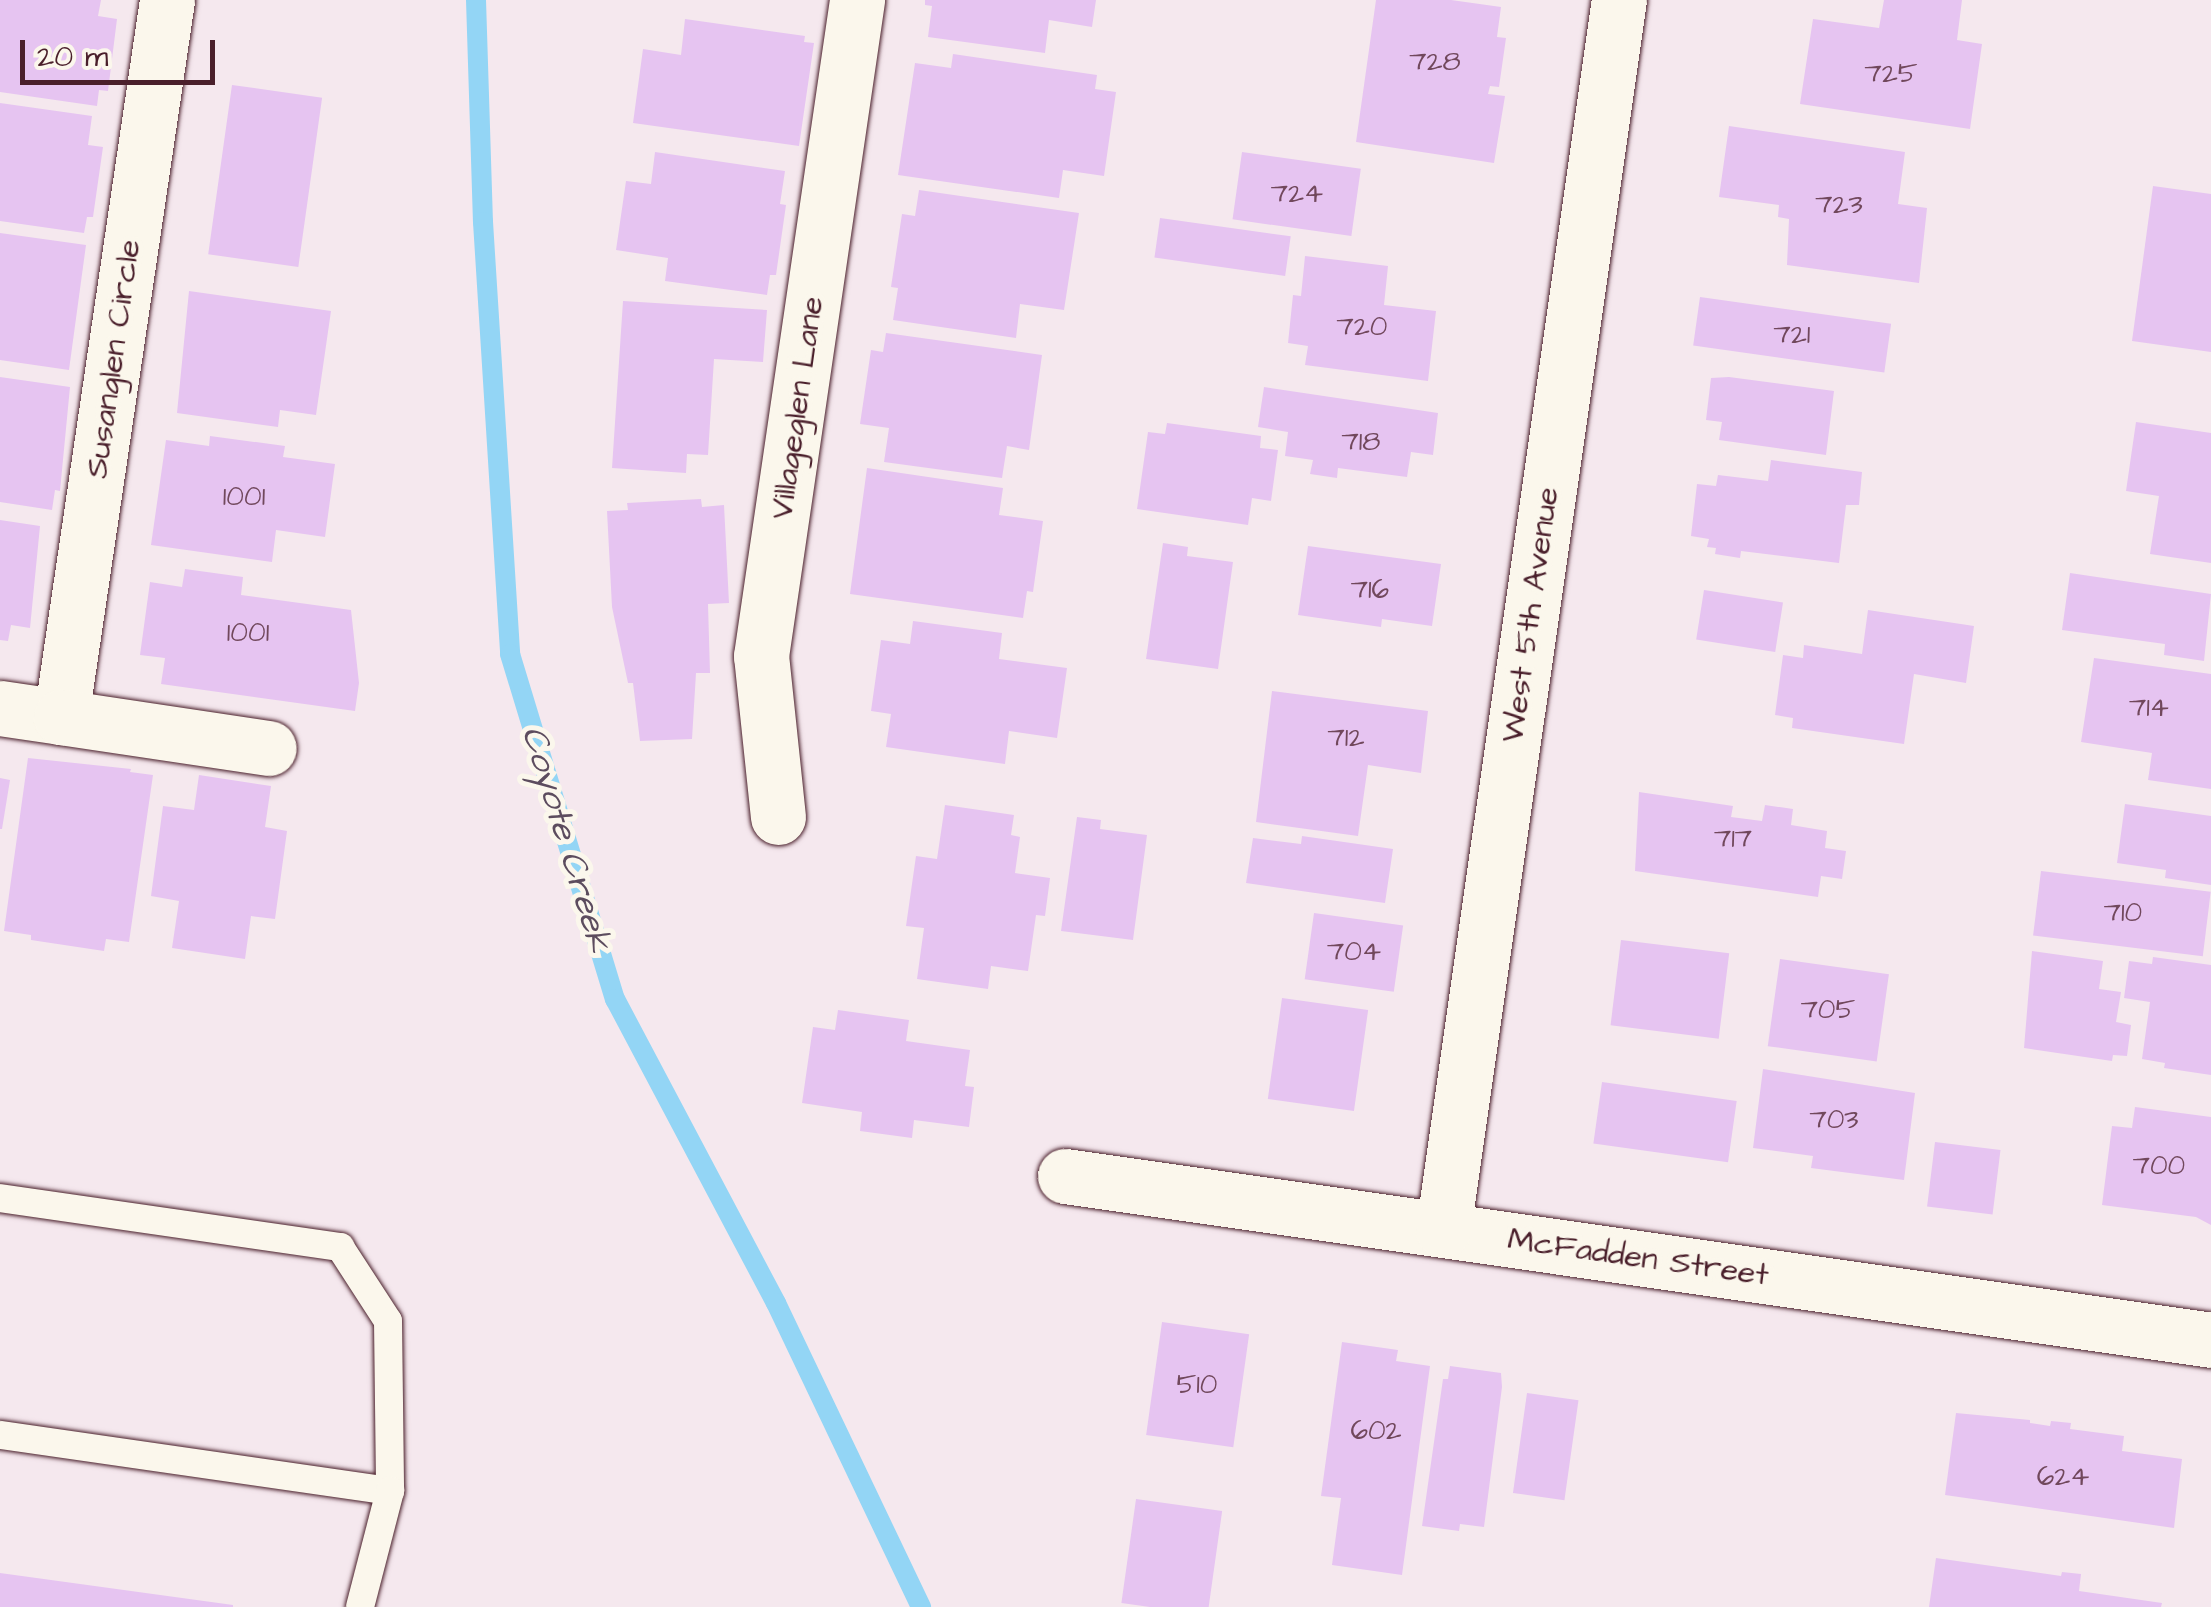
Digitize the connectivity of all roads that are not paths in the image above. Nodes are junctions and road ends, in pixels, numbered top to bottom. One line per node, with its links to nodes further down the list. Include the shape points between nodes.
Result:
1 (167, 0): 5 (street, Susanglen Circle)
2 (857, 0): 7 (street, Villageglen Lane, via 761,656)
3 (1620, 0): 10 (street, West 5th Avenue)
4 (0, 708): 5 (street)
5 (61, 717): 6 (street)
6 (269, 748)
7 (778, 817)
8 (1065, 1176): 10 (street, McFadden Street)
9 (0, 1198): 13 (lane, via 340,1247 388,1321)
10 (1443, 1230): 11 (street, McFadden Street)
11 (2211, 1340)
12 (0, 1435): 13 (lane)
13 (390, 1492): 14 (lane)
14 (360, 1607)

